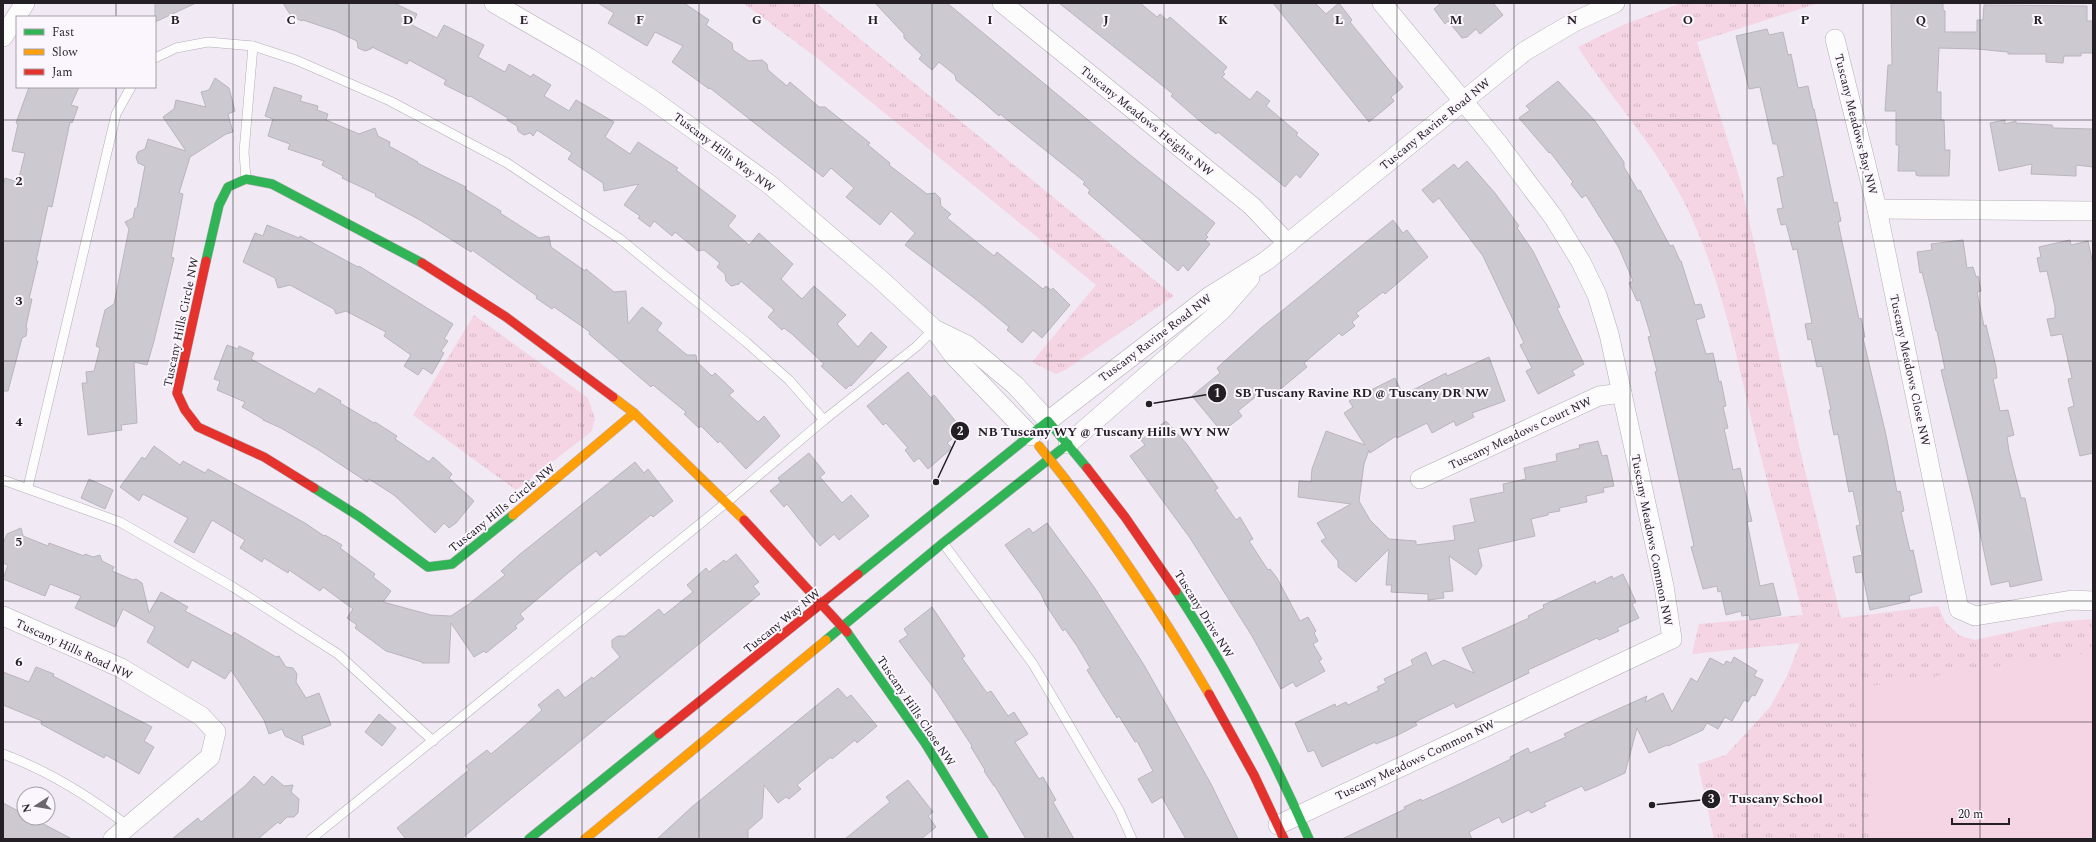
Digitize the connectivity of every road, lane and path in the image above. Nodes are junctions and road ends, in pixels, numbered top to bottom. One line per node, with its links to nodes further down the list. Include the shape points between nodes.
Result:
1 (25, 3): 6 (street)
2 (494, 3): 19 (street, Tuscany Hills Way NW, via 589,58 710,140 825,230)
3 (1002, 3): 17 (street, Tuscany Meadows Heights NW, via 1252,206)
4 (1382, 3): 13 (street)
5 (1615, 3): 13 (street, Tuscany Ravine Road NW, via 1576,21 1525,51)
6 (17, 16)
7 (16, 17): 8 (street)
8 (3, 37)
9 (1835, 39): 15 (street, Tuscany Meadows Bay NW)
10 (253, 46): 11 (lane, via 208,42 176,48); 14 (lane, via 244,152); 22 (lane, via 296,60 390,101 507,163 620,239 746,342 783,376)
11 (156, 58)
12 (130, 88): 29 (lane, via 116,114)
13 (1463, 102): 17 (street, Tuscany Ravine Road NW); 20 (street, Tuscany Meadows Common NW, via 1497,142 1549,212 1581,262 1597,295)
14 (246, 179): 21 (street, via 272,184 410,255 506,317); 21 (street, Tuscany Hills Circle NW, via 228,187 218,206 177,393 185,410 198,427 264,457 360,517 428,567 452,564)
15 (1877, 209): 16 (street); 32 (street, Tuscany Meadows Close NW, via 1959,609 1975,616 2072,600)
16 (2093, 211)
17 (1288, 244): 18 (street, Tuscany Ravine Road NW)
18 (1266, 261): 23 (street, Tuscany Ravine Road NW, via 1210,296); 25 (street, Tuscany Ravine Road NW, via 1222,310)
19 (934, 329): 22 (lane, via 917,346); 23 (street, Tuscany Hills Way NW, via 967,345 1015,385); 24 (street, Tuscany Hills Way NW, via 954,356)
20 (1622, 393): 28 (street, Tuscany Meadows Court NW, via 1599,396); 38 (street, Tuscany Meadows Common NW, via 1664,586 1672,639)
21 (634, 413): 30 (street)
22 (824, 420): 30 (lane)
23 (1048, 421): 24 (street, Tuscany Way NW); 25 (street, Tuscany Drive NW)
24 (1031, 436): 26 (street); 33 (street, Tuscany Way NW)
25 (1068, 444): 26 (street); 38 (street, Tuscany Drive NW, via 1126,519 1195,621 1250,716)
26 (1049, 458): 31 (street); 40 (street, via 1104,529 1175,635 1246,760)
27 (3, 480): 29 (lane)
28 (1420, 480)
29 (28, 487): 36 (lane, via 120,522 233,587 338,654)
30 (727, 502): 33 (street); 36 (lane)
31 (943, 543): 35 (street); 46 (lane, via 1033,664 1119,810)
32 (2093, 601)
33 (823, 603): 35 (street, Tuscany Hills Close NW); 44 (street, Tuscany Way NW)
34 (3, 616): 39 (street, Tuscany Hills Road NW, via 121,668 201,716 216,732 210,757)
35 (842, 626): 41 (street, Tuscany Hills Close NW, via 926,743); 45 (street)
36 (433, 741): 43 (lane)
37 (3, 754): 39 (lane, via 34,765 94,800)
38 (1299, 815): 40 (street, Tuscany Meadows Common NW); 47 (street, Tuscany Drive NW)
39 (128, 826): 42 (street, Tuscany Hills Road NW)
40 (1281, 832)
41 (983, 838)
42 (113, 839)
43 (310, 839)
44 (530, 839)
45 (585, 839)
46 (1132, 839)
47 (1309, 839)

